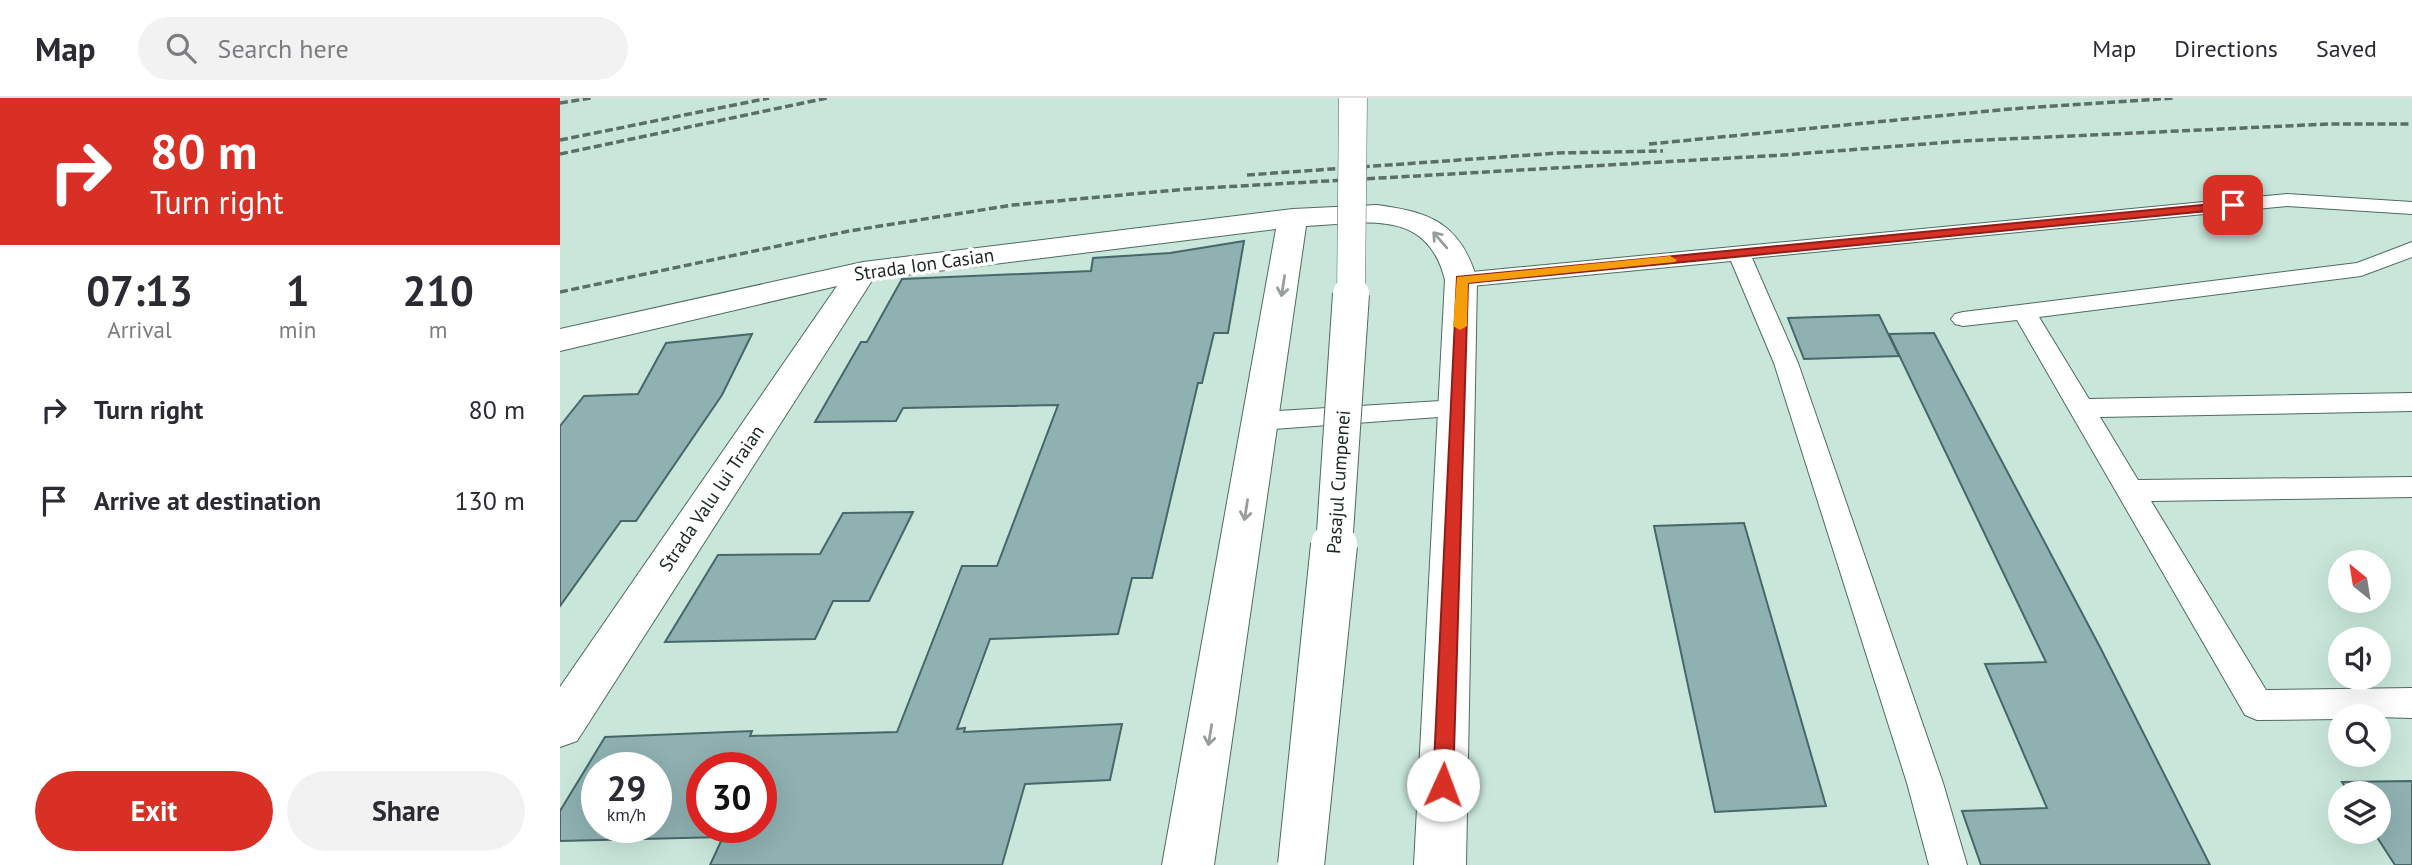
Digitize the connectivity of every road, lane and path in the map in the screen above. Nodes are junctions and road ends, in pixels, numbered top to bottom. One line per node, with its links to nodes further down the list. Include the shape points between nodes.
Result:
1 (1353, 98): 20 (street, Pasajul Cumpenei, bridge, via 1353,261 1336,519)
2 (2412, 208): 5 (lane, via 2287,200)
3 (1293, 218): 6 (street, Strada Ion Casian); 7 (street, Strada Ion Casian, one-way to 3, via 1455,258 1433,231 1411,218 1377,214); 14 (street, one-way to 14)
4 (2412, 249): 8 (lane, via 2361,269)
5 (1739, 253): 7 (lane); 22 (lane, via 1786,363)
6 (863, 271): 10 (street, Strada Ion Casian); 18 (street, Strada Valu lui Traian)
7 (1461, 280): 13 (street)
8 (2024, 312): 9 (lane); 12 (lane)
9 (1963, 319)
10 (560, 340)
11 (2412, 402): 12 (lane)
12 (2081, 408): 16 (lane)
13 (1457, 409): 14 (lane); 21 (street)
14 (1261, 421): 19 (street, one-way to 19)
15 (2412, 487): 16 (lane)
16 (2130, 491): 17 (lane, via 2256,705)
17 (2412, 704)
18 (560, 726)
19 (1188, 865)
20 (1301, 865)
21 (1440, 865)
22 (1948, 865)

